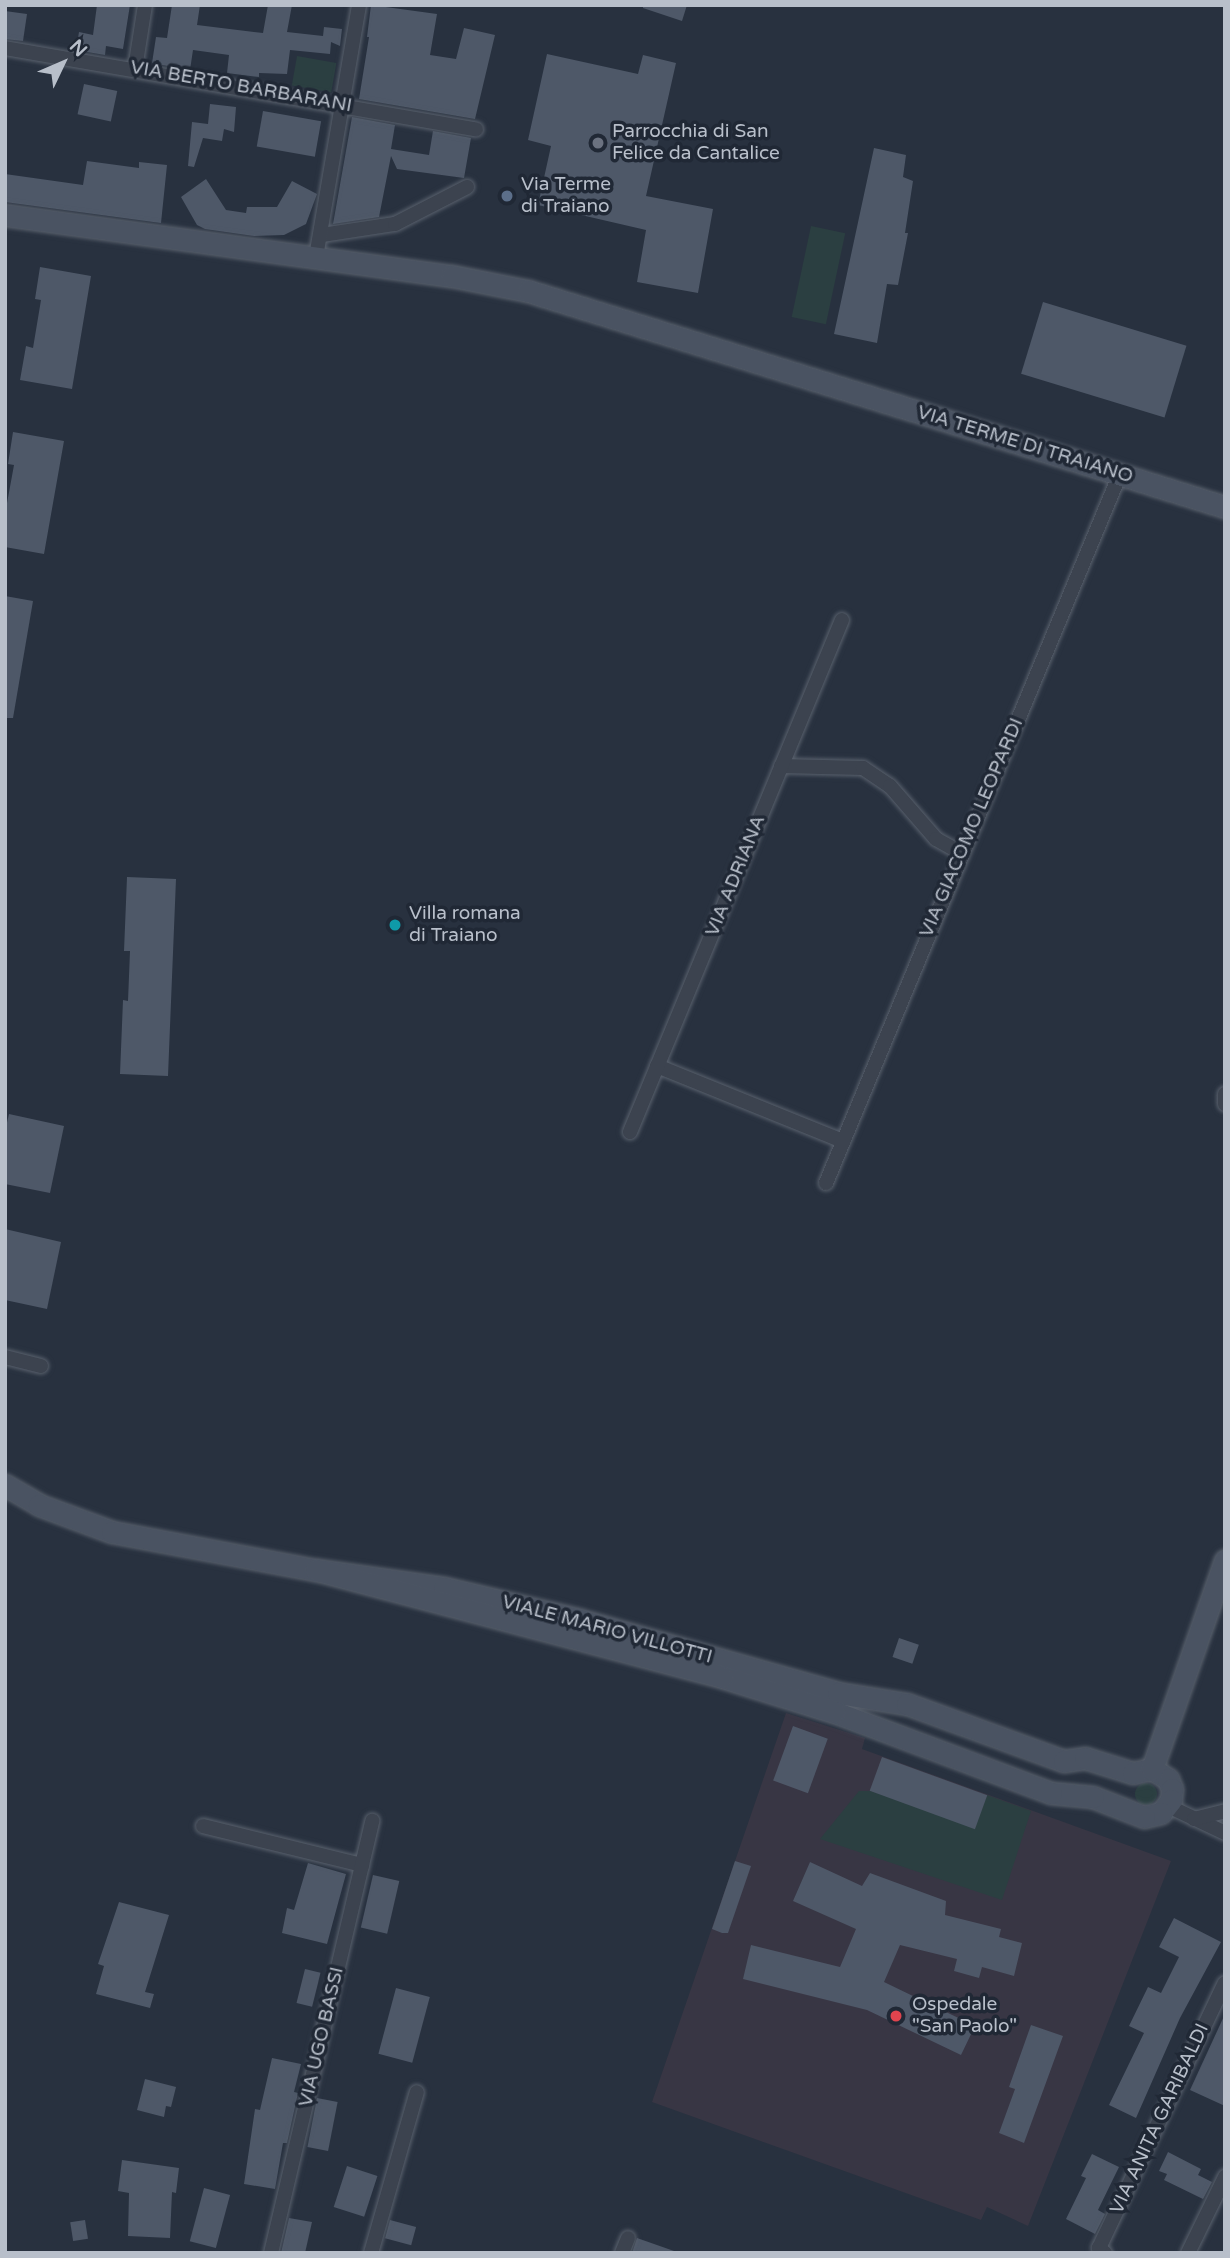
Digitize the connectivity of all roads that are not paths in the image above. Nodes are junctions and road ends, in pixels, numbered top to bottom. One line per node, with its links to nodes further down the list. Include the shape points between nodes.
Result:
1 (145, 5): 4 (street)
2 (359, 5): 5 (street)
3 (5, 48): 4 (street, VIA BERTO BARBARANI)
4 (135, 69): 5 (street, VIA BERTO BARBARANI)
5 (344, 104): 6 (street, VIA BERTO BARBARANI); 9 (street)
6 (476, 129)
7 (467, 187): 9 (street, via 395,224)
8 (5, 215): 10 (street, VIA TERME DI TRAIANO)
9 (322, 234): 10 (street)
10 (316, 257): 11 (street, VIA TERME DI TRAIANO, via 528,291)
11 (1120, 474): 12 (street, VIA TERME DI TRAIANO); 15 (street, VIA GIACOMO LEOPARDI)
12 (1225, 507)
13 (842, 620): 14 (street, VIA ADRIANA)
14 (781, 766): 15 (street, via 863,768 890,786 936,839); 16 (street, VIA ADRIANA)
15 (961, 853): 20 (street, VIA GIACOMO LEOPARDI)
16 (657, 1066): 19 (street, VIA ADRIANA); 20 (street)
17 (1225, 1094): 18 (street)
18 (1225, 1104)
19 (630, 1132)
20 (843, 1141): 21 (street, VIA GIACOMO LEOPARDI)
21 (826, 1183)
22 (5, 1357): 23 (street)
23 (41, 1367)
24 (5, 1485): 26 (street, VIALE MARIO VILLOTTI, via 39,1505 112,1532)
25 (1225, 1560): 29 (street)
26 (316, 1570): 27 (street, VIALE MARIO VILLOTTI, via 444,1588 838,1693); 28 (street, VIALE MARIO VILLOTTI, via 722,1677)
27 (894, 1702): 28 (street); 29 (street, VIALE MARIO VILLOTTI, via 1065,1761 1086,1758)
28 (882, 1730): 32 (street, VIALE MARIO VILLOTTI, via 1051,1793 1093,1797)
29 (1143, 1771): 30 (street, via 1163,1774 1171,1785); 32 (street, via 1126,1781 1123,1793)
30 (1168, 1806): 32 (street, via 1155,1816); 33 (street)
31 (1225, 1811): 33 (street)
32 (1134, 1813)
33 (1195, 1819): 36 (street)
34 (372, 1821): 37 (street, VIA UGO BASSI)
35 (203, 1826): 37 (street)
36 (1225, 1833)
37 (362, 1865): 42 (street, VIA UGO BASSI)
38 (1225, 1983): 45 (street, VIA ANITA GARIBALDI, via 1098,2248)
39 (416, 2092): 43 (street)
40 (1225, 2177): 46 (street)
41 (628, 2238): 44 (street)
42 (271, 2253)
43 (371, 2253)
44 (622, 2253)
45 (1105, 2253)
46 (1188, 2253)

